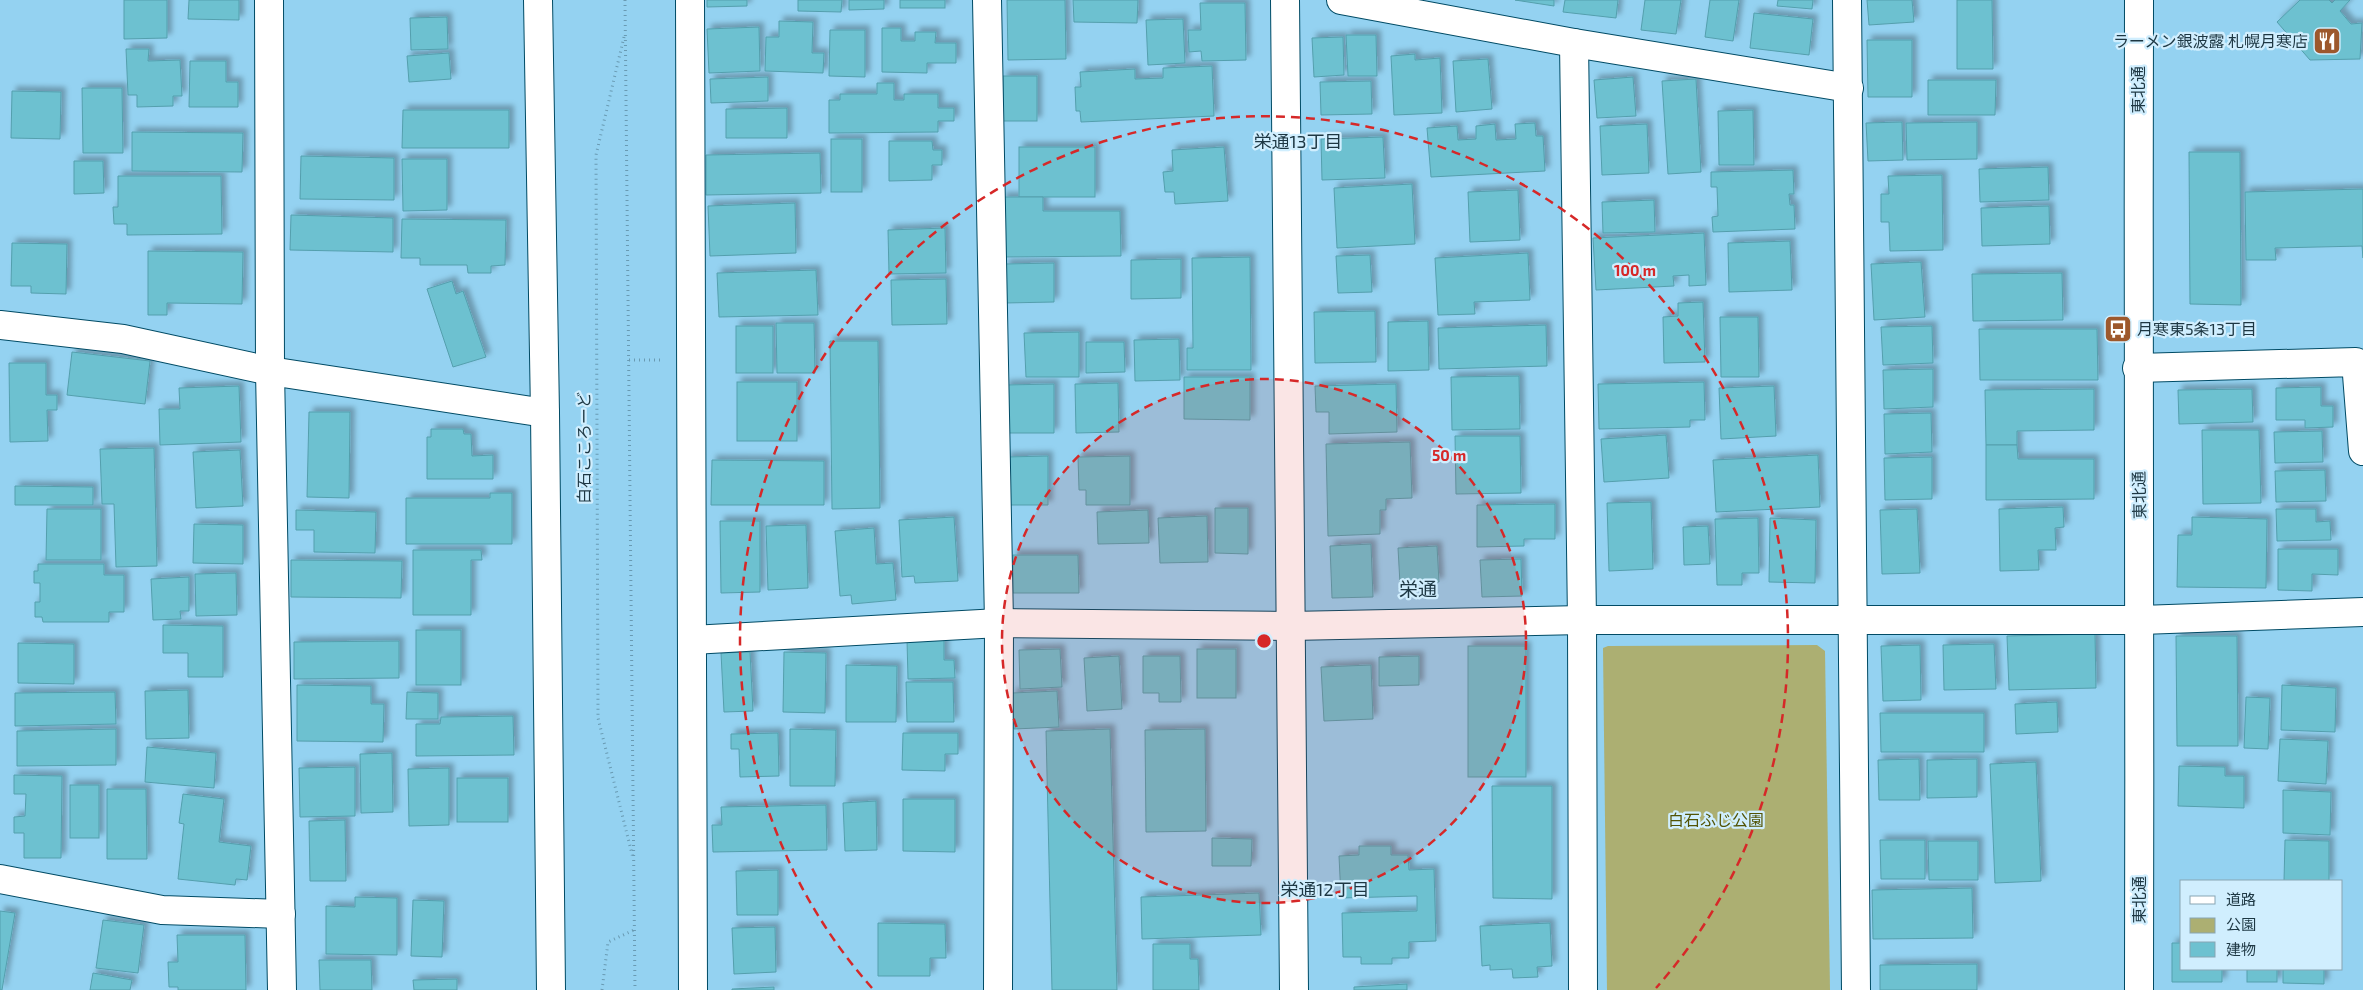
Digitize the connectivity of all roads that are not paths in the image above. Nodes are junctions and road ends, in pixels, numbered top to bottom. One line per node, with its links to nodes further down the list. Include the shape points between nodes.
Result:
1 (269, 0): 13 (street)
2 (538, 0): 14 (street)
3 (690, 0): 22 (street)
4 (987, 0): 20 (street)
5 (1284, 0): 21 (street)
6 (1341, 0): 9 (street)
7 (1847, 0): 10 (street)
8 (2138, 0): 12 (street, 東北通)
9 (1574, 43): 10 (street); 17 (street)
10 (1848, 88): 19 (street)
11 (0, 325): 13 (street, via 123,340)
12 (2137, 368): 15 (street, via 2356,362); 18 (street, 東北通)
13 (270, 371): 14 (street); 24 (street)
14 (545, 413): 26 (street)
15 (2363, 451)
16 (2363, 612): 18 (street)
17 (1582, 620): 19 (street); 21 (street); 30 (street)
18 (2140, 620): 19 (street); 32 (street, 東北通)
19 (1851, 621): 31 (street)
20 (999, 623): 21 (street); 22 (street); 28 (street)
21 (1290, 626): 29 (street)
22 (692, 640): 27 (street)
23 (0, 879): 24 (street, via 162,910)
24 (281, 914): 25 (street)
25 (282, 990)
26 (551, 990)
27 (693, 990)
28 (998, 990)
29 (1294, 990)
30 (1583, 990)
31 (1856, 990)
32 (2139, 990)

